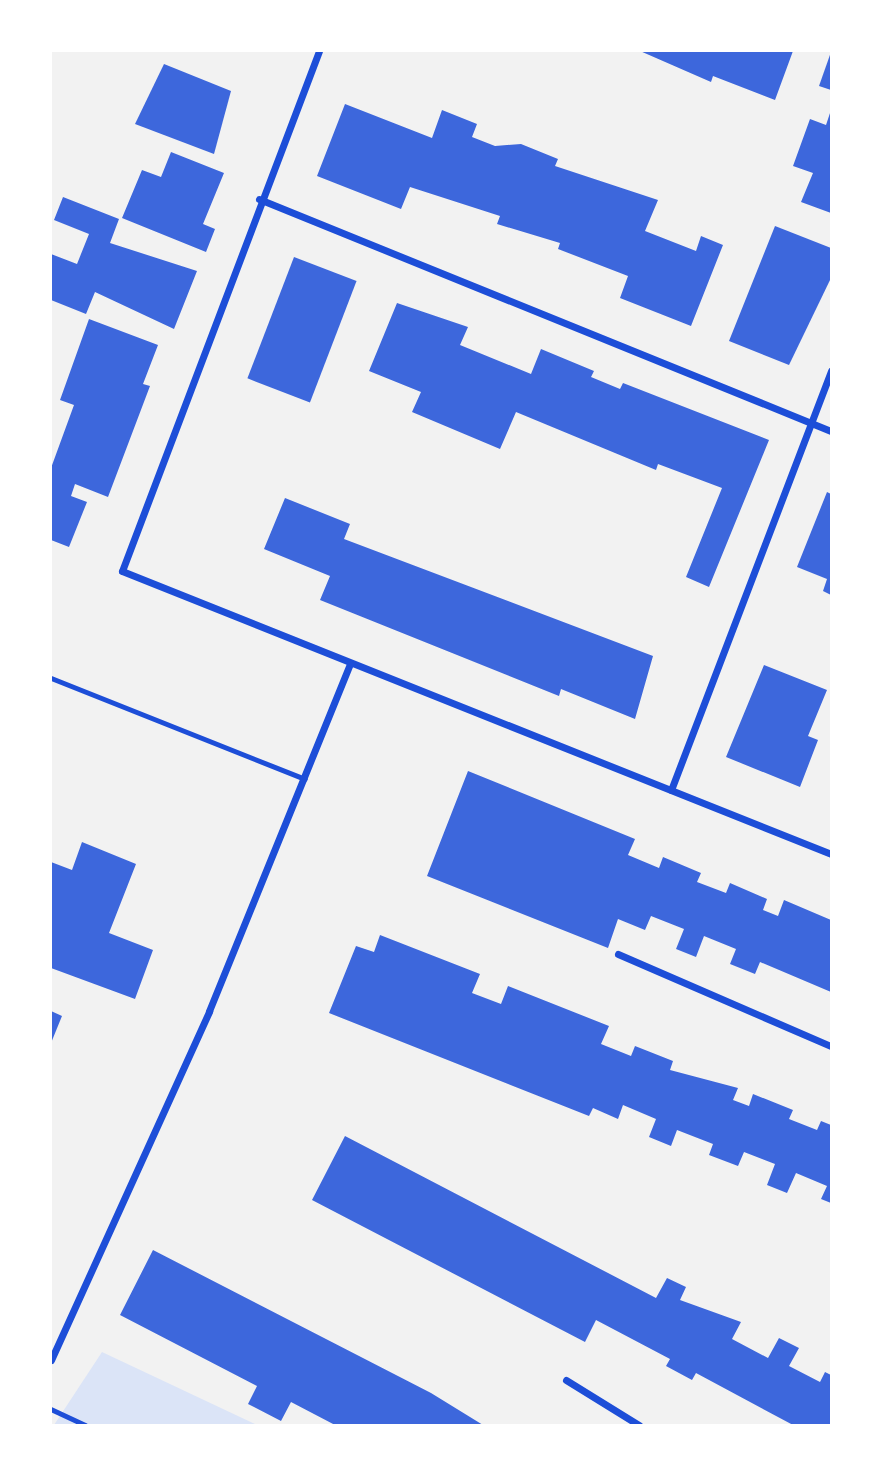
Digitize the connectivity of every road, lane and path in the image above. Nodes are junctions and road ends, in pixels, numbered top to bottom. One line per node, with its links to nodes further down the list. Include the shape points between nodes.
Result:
1 (319, 51): 2 (street)
2 (259, 199): 4 (street); 6 (street, via 122,571)
3 (831, 371): 4 (street)
4 (811, 422): 5 (street); 9 (street)
5 (831, 430)
6 (350, 664): 8 (street); 9 (street)
7 (51, 678): 8 (lane)
8 (305, 779): 13 (street, via 209,1011)
9 (671, 789): 10 (street)
10 (831, 854)
11 (618, 954): 12 (street)
12 (831, 1046)
13 (51, 1360)
14 (566, 1380): 17 (street)
15 (51, 1409): 16 (path)
16 (85, 1425)
17 (639, 1425)

